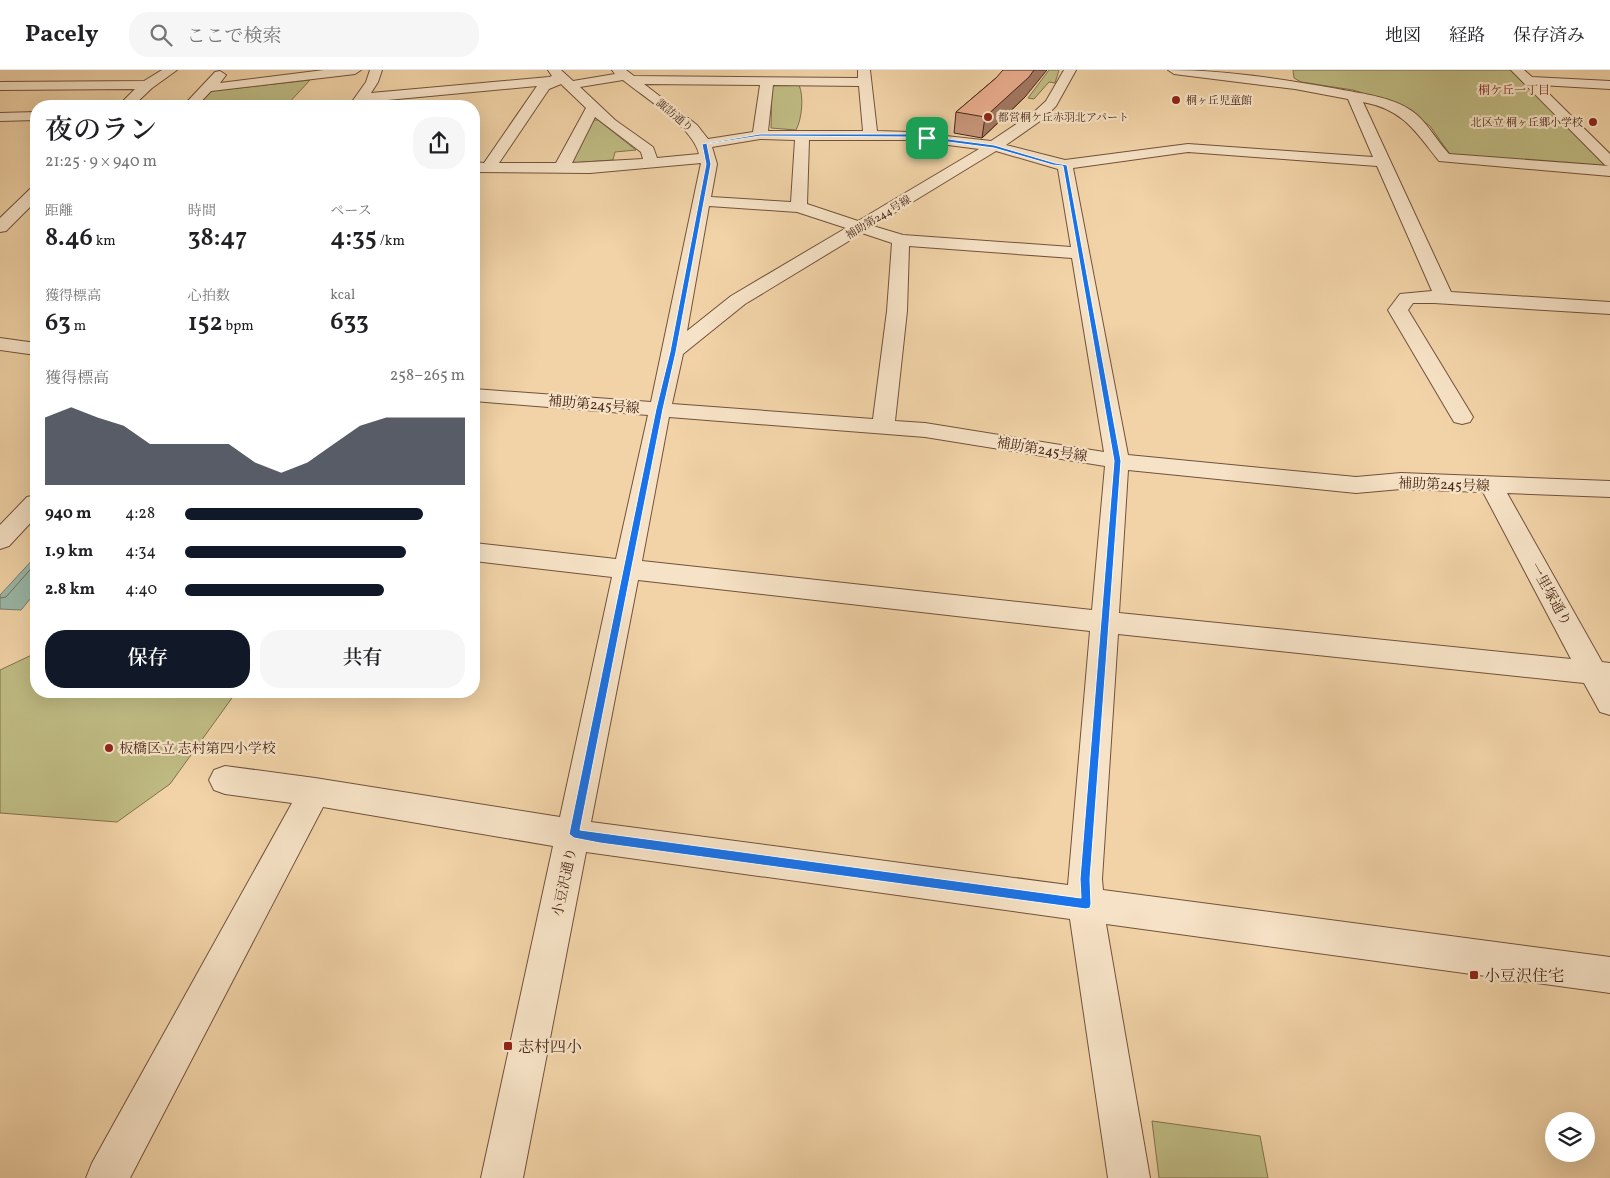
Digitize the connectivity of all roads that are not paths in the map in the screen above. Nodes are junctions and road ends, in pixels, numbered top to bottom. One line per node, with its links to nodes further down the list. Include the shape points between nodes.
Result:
1 (171, 70): 18 (street)
2 (225, 70): 22 (street)
3 (355, 70): 22 (street)
4 (1070, 70): 36 (street, 補助第244号線, via 1051,103 1038,116)
5 (1174, 70): 24 (street)
6 (1517, 70): 16 (street)
7 (1597, 70): 17 (street)
8 (484, 72): 21 (street)
9 (625, 75): 10 (street); 13 (street); 37 (street, 諏訪通り, via 687,124)
10 (701, 75): 14 (street)
11 (374, 76): 15 (street); 27 (street)
12 (864, 76): 14 (street); 35 (street)
13 (560, 78): 21 (street); 30 (street); 42 (street, via 544,86)
14 (767, 80): 33 (street)
15 (391, 81)
16 (1528, 81): 19 (street); 39 (street)
17 (1610, 81)
18 (147, 85): 20 (street); 25 (street)
19 (1610, 85)
20 (0, 86)
21 (492, 87): 23 (street)
22 (207, 88): 26 (street)
23 (468, 89): 28 (street); 29 (street)
24 (1353, 95): 38 (street); 44 (street, via 1404,113 1427,135 1444,158)
25 (131, 100)
26 (196, 100)
27 (360, 100)
28 (376, 100)
29 (460, 100)
30 (593, 107): 40 (street, via 648,150); 43 (street)
31 (30, 116): 32 (street)
32 (0, 117)
33 (760, 135): 34 (street); 37 (street)
34 (802, 135): 35 (street); 48 (street)
35 (870, 135): 36 (street, via 910,136)
36 (994, 146): 41 (street); 50 (street, 補助第244号線)
37 (707, 151): 40 (street); 47 (street)
38 (1384, 162): 41 (street, via 1188,148); 53 (street)
39 (1610, 162)
40 (651, 163): 43 (street)
41 (1065, 165): 52 (street)
42 (481, 167): 43 (street)
43 (561, 169)
44 (1603, 171): 45 (street)
45 (1610, 185)
46 (30, 198): 49 (street)
47 (702, 201): 48 (street); 57 (street)
48 (799, 207): 50 (street)
49 (5, 223)
50 (861, 228): 51 (street); 57 (street, 補助第244号線, via 738,300)
51 (901, 240): 52 (street); 61 (street)
52 (1081, 253): 62 (street)
53 (1444, 298): 54 (street); 60 (street, via 1407,298 1398,310)
54 (1610, 308)
55 (0, 344): 56 (street)
56 (30, 348)
57 (673, 352): 59 (street)
58 (480, 395): 59 (street, 補助第245号線)
59 (660, 409): 61 (street, 補助第245号線); 68 (street, 小豆沢通り)
60 (1462, 417)
61 (884, 427): 62 (street, 補助第245号線, via 926,430)
62 (1117, 461): 63 (street, 補助第245号線, via 1356,485 1401,481); 69 (street)
63 (1491, 485): 64 (street, 補助第245号線); 70 (street, 一里塚通り)
64 (1610, 489)
65 (30, 512): 66 (street)
66 (0, 540)
67 (480, 553): 68 (street)
68 (627, 570): 69 (street); 74 (street, 小豆沢通り)
69 (1104, 622): 70 (street); 75 (street, via 1085,879)
70 (1602, 673): 71 (street, 一里塚通り)
71 (1610, 703)
72 (225, 780): 73 (street)
73 (315, 792): 74 (street); 77 (street)
74 (574, 834): 75 (street); 78 (street, 小豆沢通り)
75 (1086, 904): 76 (street); 79 (street)
76 (1610, 975)
77 (108, 1178)
78 (502, 1178)
79 (1129, 1178)

